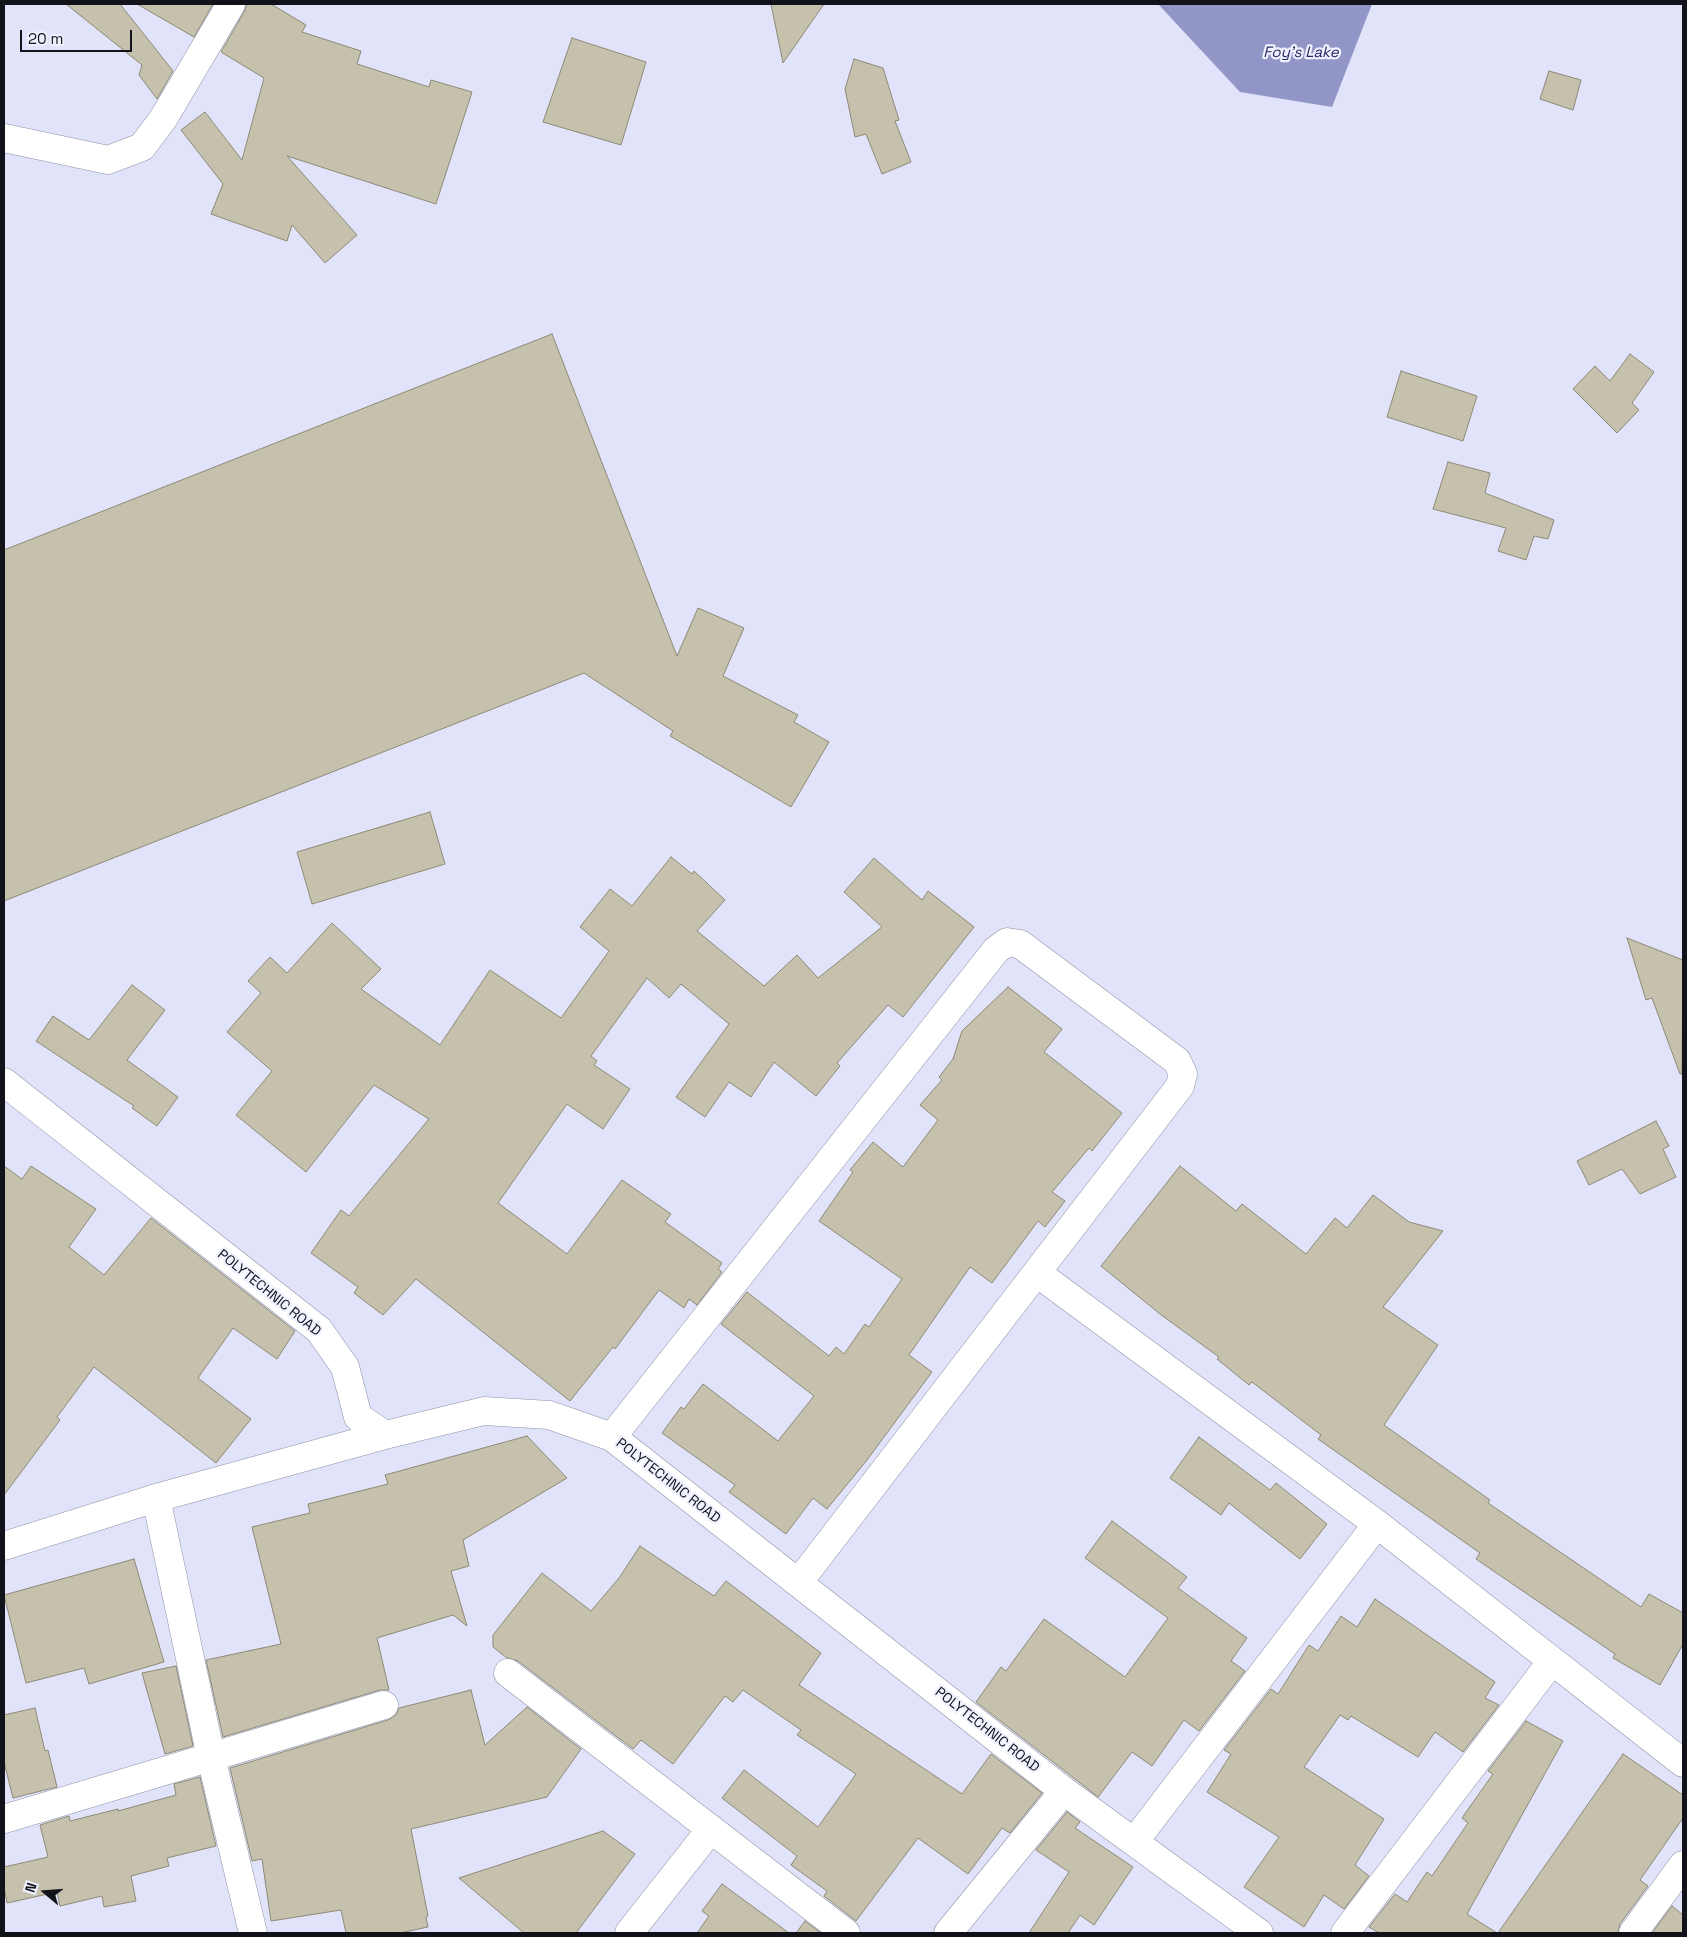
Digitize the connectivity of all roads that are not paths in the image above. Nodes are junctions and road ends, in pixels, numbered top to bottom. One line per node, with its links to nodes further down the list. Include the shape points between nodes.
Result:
1 (231, 4): 2 (street, via 163,119 142,147 108,160)
2 (4, 138)
3 (4, 1082): 5 (street, POLYTECHNIC ROAD, via 319,1330 345,1367 358,1417)
4 (1037, 1273): 6 (street, via 1180,1086 1183,1074 1177,1061 1020,944 1007,942 996,950); 8 (street); 10 (street)
5 (385, 1434): 6 (street, POLYTECHNIC ROAD, via 484,1411 550,1415); 7 (street)
6 (612, 1437): 10 (street, POLYTECHNIC ROAD)
7 (156, 1498): 9 (street); 14 (street)
8 (1377, 1524): 11 (street); 19 (street)
9 (4, 1546)
10 (798, 1583): 16 (street, POLYTECHNIC ROAD)
11 (1552, 1661): 15 (street); 26 (street)
12 (508, 1673): 18 (street)
13 (384, 1705): 14 (street)
14 (211, 1757): 17 (street); 21 (street)
15 (1683, 1764)
16 (1064, 1791): 19 (street, POLYTECHNIC ROAD); 24 (street)
17 (4, 1819)
18 (711, 1829): 22 (street); 23 (street)
19 (1134, 1842): 25 (street, POLYTECHNIC ROAD)
20 (1683, 1865): 27 (street)
21 (253, 1933)
22 (629, 1933)
23 (846, 1933)
24 (948, 1933)
25 (1259, 1933)
26 (1345, 1933)
27 (1633, 1933)

